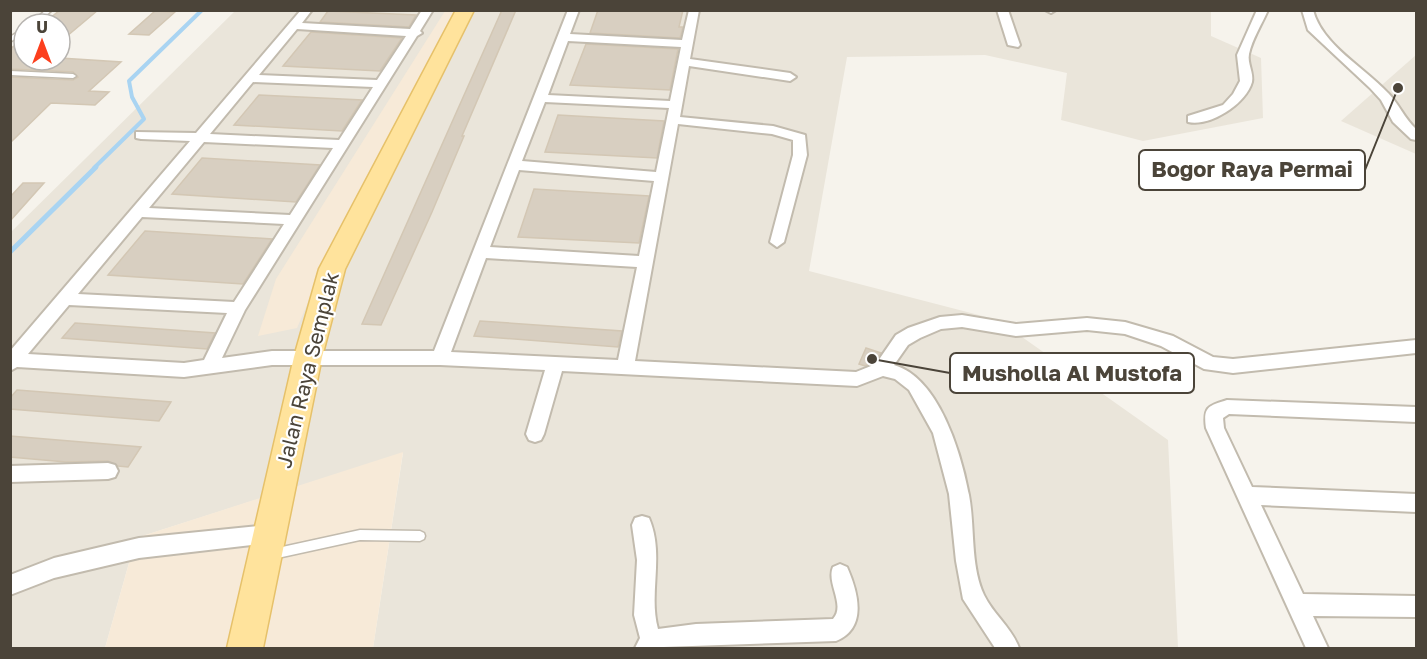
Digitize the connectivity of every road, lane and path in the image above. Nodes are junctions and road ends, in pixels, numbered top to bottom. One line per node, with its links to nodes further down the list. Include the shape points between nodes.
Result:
1 (307, 10): 9 (street)
2 (428, 10): 10 (street)
3 (465, 10): 37 (main road, Jalan Raya Semplak, via 332,269)
4 (574, 10): 11 (street)
5 (693, 10): 12 (street)
6 (1002, 10): 13 (street)
7 (1263, 10): 22 (street, via 1243,55 1246,81 1238,96 1227,108)
8 (1307, 11): 24 (street, via 1312,28 1374,85 1398,119)
9 (295, 26): 10 (street); 18 (street)
10 (416, 33): 19 (street)
11 (564, 38): 12 (street); 20 (street)
12 (687, 44): 14 (street)
13 (1014, 45)
14 (684, 62): 17 (street); 21 (street)
15 (10, 73): 16 (lane)
16 (73, 76)
17 (790, 77)
18 (251, 78): 19 (street); 25 (street)
19 (381, 84): 26 (street)
20 (540, 98): 21 (street); 27 (street)
21 (674, 112): 28 (street); 31 (street, via 800,138 800,155)
22 (1193, 119)
23 (141, 135): 25 (street)
24 (1416, 136)
25 (200, 138): 26 (street); 29 (street)
26 (344, 144): 30 (street)
27 (514, 165): 28 (street); 32 (street)
28 (662, 177): 33 (street)
29 (138, 212): 30 (street); 34 (street)
30 (294, 220): 35 (street)
31 (777, 242)
32 (481, 252): 33 (street); 38 (street)
33 (645, 262): 42 (street)
34 (65, 299): 35 (street); 39 (street)
35 (238, 308): 41 (street)
36 (1416, 347): 43 (street, via 1233,366 1210,364 1167,341 1125,327 1087,324 1016,330 963,321 940,323 902,340)
37 (308, 357): 38 (street); 41 (street); 52 (main road, Jalan Raya Semplak)
38 (440, 358): 40 (street)
39 (12, 361): 41 (street, via 147,370)
40 (555, 364): 42 (street); 45 (street)
41 (210, 366)
42 (625, 368): 43 (street, via 857,379)
43 (882, 369): 60 (street, via 900,374 915,385 942,431 959,494 974,599)
44 (1416, 414): 48 (street, via 1219,409 1212,420)
45 (536, 434)
46 (108, 471): 47 (street)
47 (10, 474)
48 (1246, 496): 49 (street); 55 (street)
49 (1416, 503)
50 (642, 525): 58 (street, via 647,558 643,612)
51 (420, 536): 52 (lane, via 360,535)
52 (266, 545): 54 (street, via 139,548 54,568); 59 (main road, Jalan Raya Semplak)
53 (840, 574): 57 (street, via 848,612 844,624 836,630)
54 (10, 585)
55 (1297, 605): 56 (street); 61 (street)
56 (1416, 607)
57 (696, 642): 58 (street)
58 (649, 645)
59 (245, 648)
60 (1008, 648)
61 (1317, 648)

